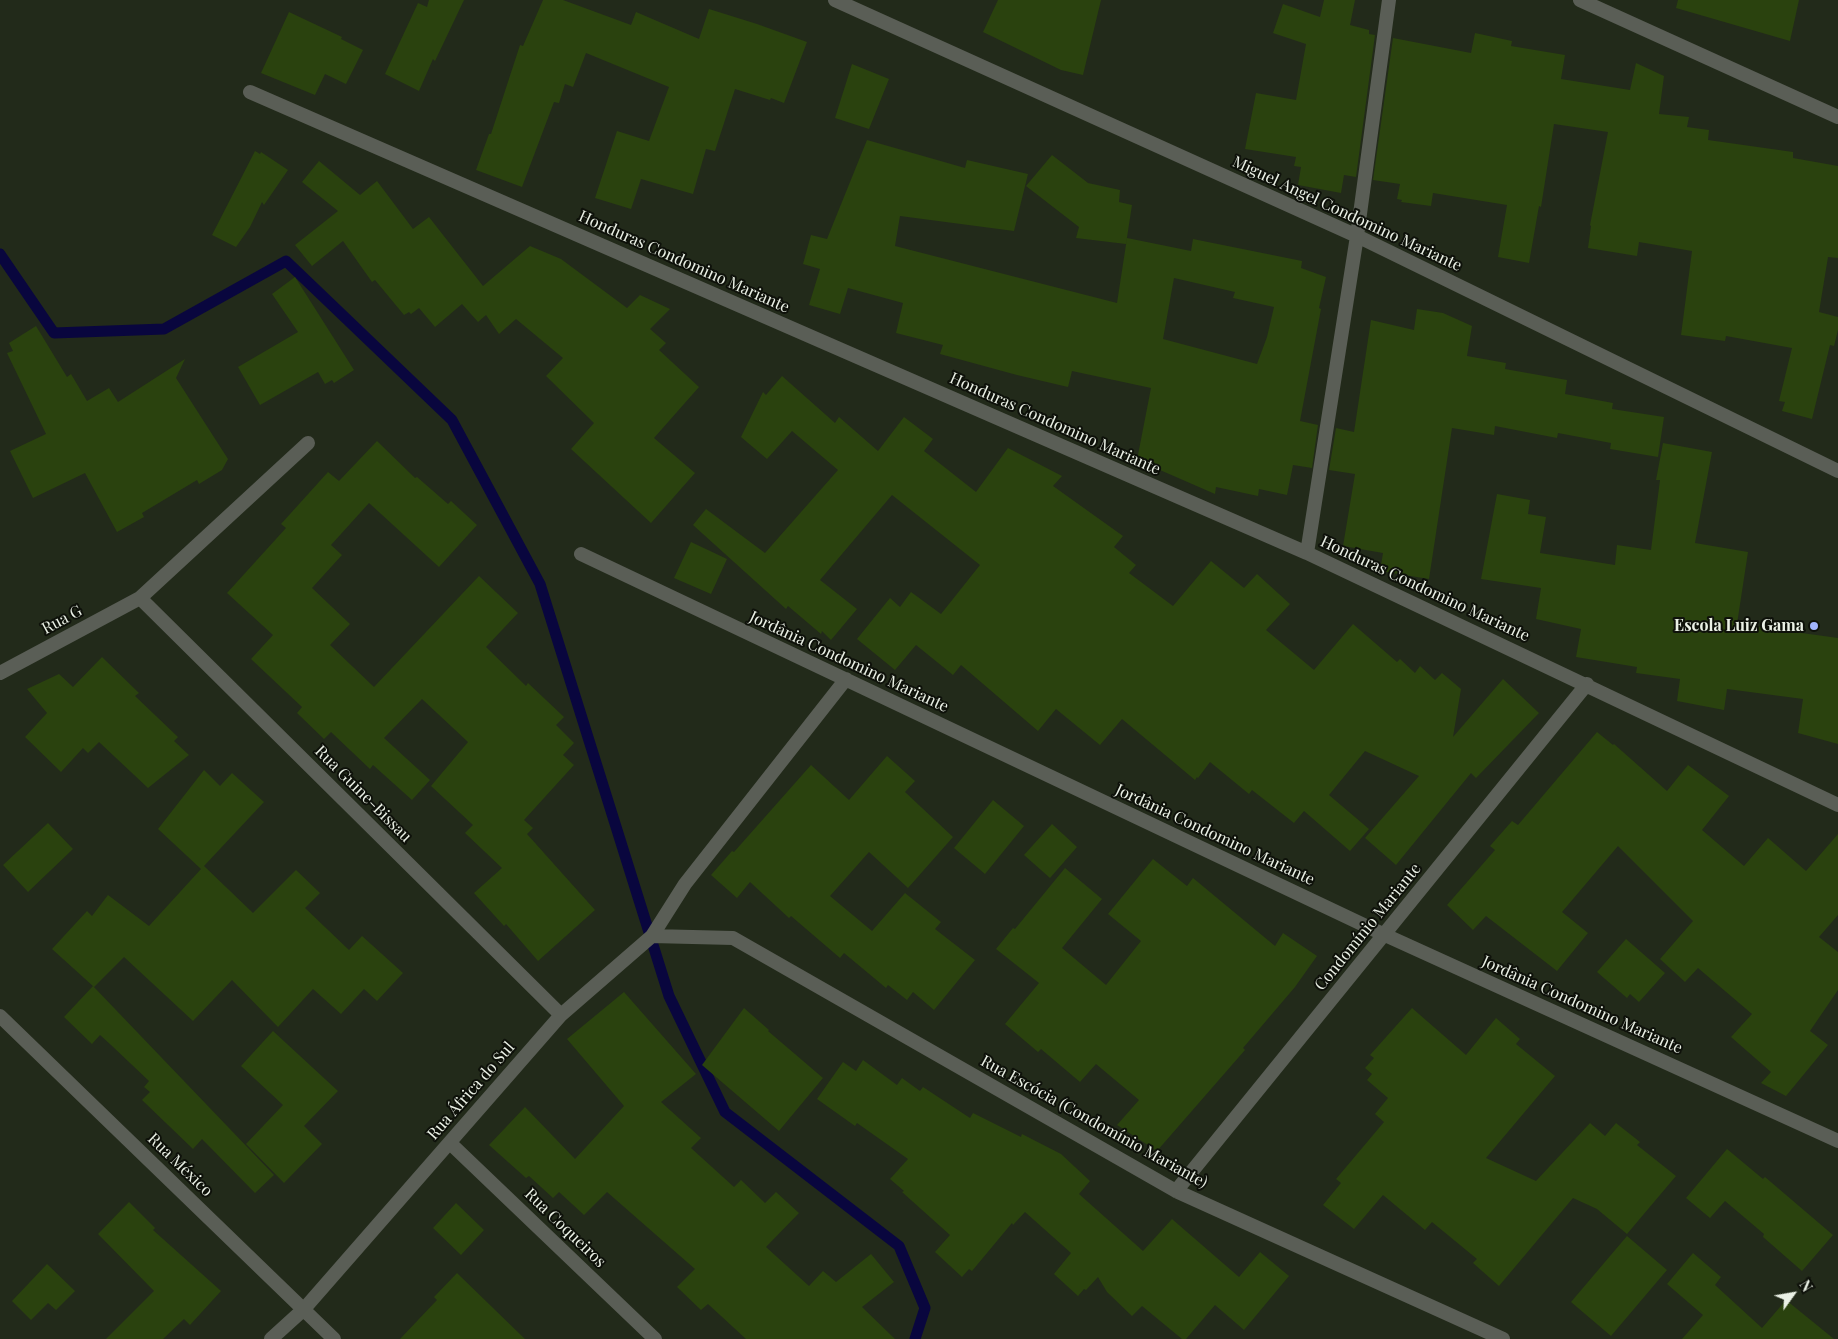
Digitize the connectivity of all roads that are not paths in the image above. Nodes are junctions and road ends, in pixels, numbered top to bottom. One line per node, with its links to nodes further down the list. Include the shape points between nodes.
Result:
1 (835, 0): 6 (street, Miguel Angel Condomino Mariante)
2 (1389, 0): 6 (street)
3 (1580, 0): 5 (street)
4 (250, 92): 9 (street, Honduras Condomino Mariante)
5 (1838, 118)
6 (1357, 236): 8 (street, Miguel Angel Condomino Mariante); 9 (street)
7 (308, 443): 11 (street, Rua G)
8 (1838, 471)
9 (1307, 553): 14 (street, Honduras Condomino Mariante)
10 (581, 554): 13 (street, Jordânia Condomino Mariante)
11 (140, 598): 12 (street, Rua G); 18 (street, Rua Guine-Bissau)
12 (0, 673)
13 (846, 679): 16 (street, Jordânia Condomino Mariante); 17 (street, Rua África do Sul, via 685,884)
14 (1587, 684): 15 (street, Honduras Condomino Mariante); 16 (street, Condomínio Mariante)
15 (1838, 805)
16 (1385, 935): 20 (street, Jordânia Condomino Mariante); 22 (street, Condomínio Mariante)
17 (652, 936): 18 (street, Rua África do Sul); 22 (street, Rua Escócia (Condomínio Mariante), via 733,938)
18 (561, 1014): 21 (street, Rua África do Sul)
19 (2, 1022): 23 (street, Rua México)
20 (1838, 1141)
21 (450, 1143): 23 (street, Rua África do Sul); 26 (street, Rua Coqueiros)
22 (1176, 1191): 27 (street, Rua Escócia (Condomínio Mariante))
23 (304, 1309): 24 (street, Rua África do Sul); 25 (street, Rua México)
24 (271, 1339)
25 (334, 1339)
26 (655, 1339)
27 (1503, 1339)

